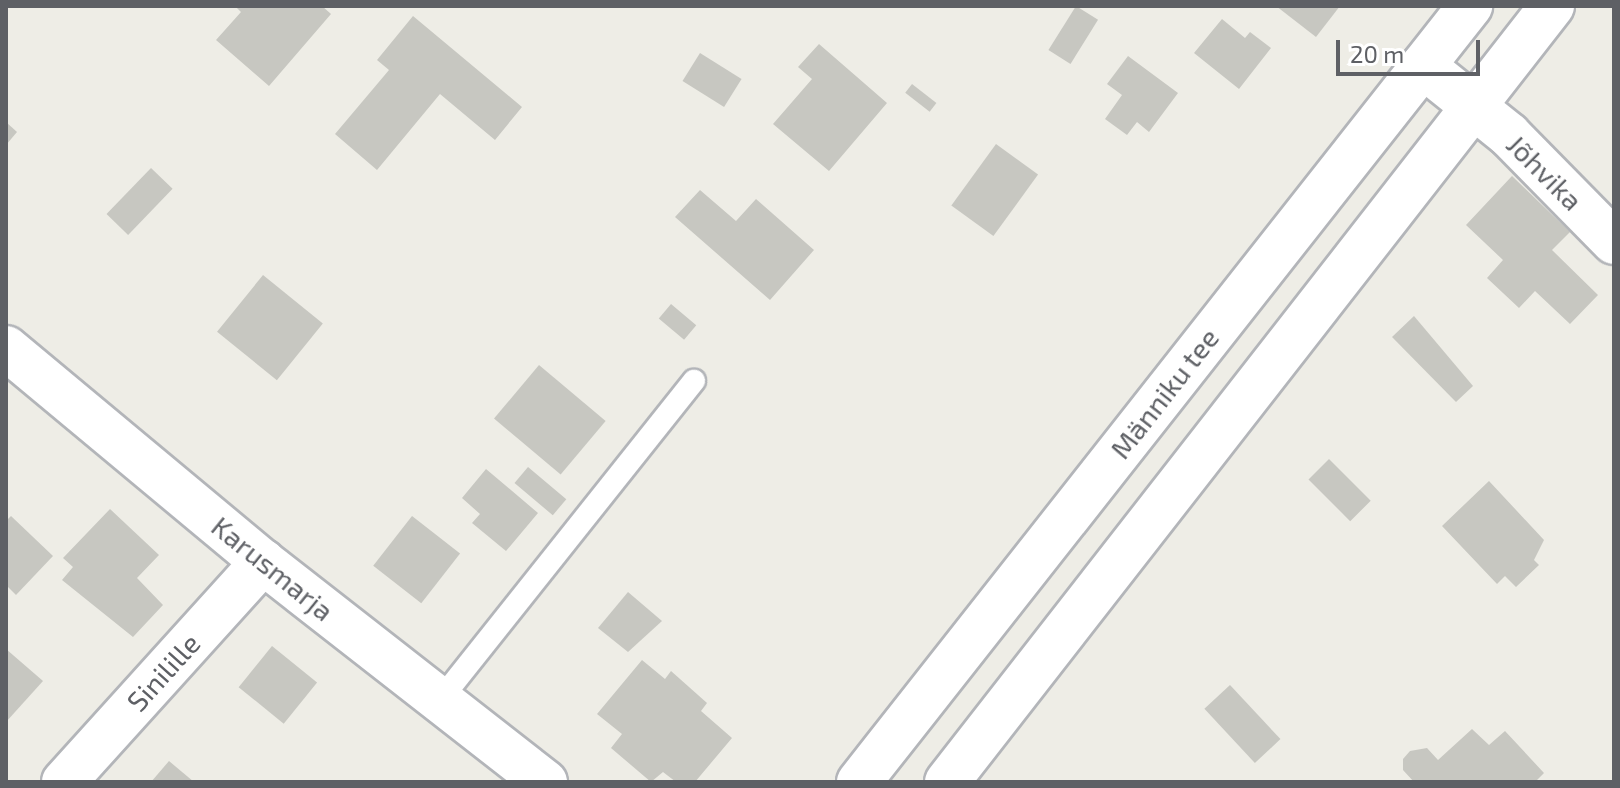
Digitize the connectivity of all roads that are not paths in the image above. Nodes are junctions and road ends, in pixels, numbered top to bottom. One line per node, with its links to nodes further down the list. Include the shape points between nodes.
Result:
1 (1470, 6): 3 (street, Männiku tee)
2 (1552, 6): 4 (street)
3 (1423, 66): 4 (street, Jõhvika); 12 (street, Männiku tee)
4 (1472, 106): 5 (street, Jõhvika, via 1509,135); 13 (street)
5 (1614, 242)
6 (6, 348): 8 (street, Karusmarja)
7 (694, 381): 9 (lane)
8 (263, 562): 9 (street, Karusmarja); 10 (street, Sinilille)
9 (440, 700): 11 (street, Karusmarja)
10 (64, 782)
11 (545, 782)
12 (859, 782)
13 (947, 782)

